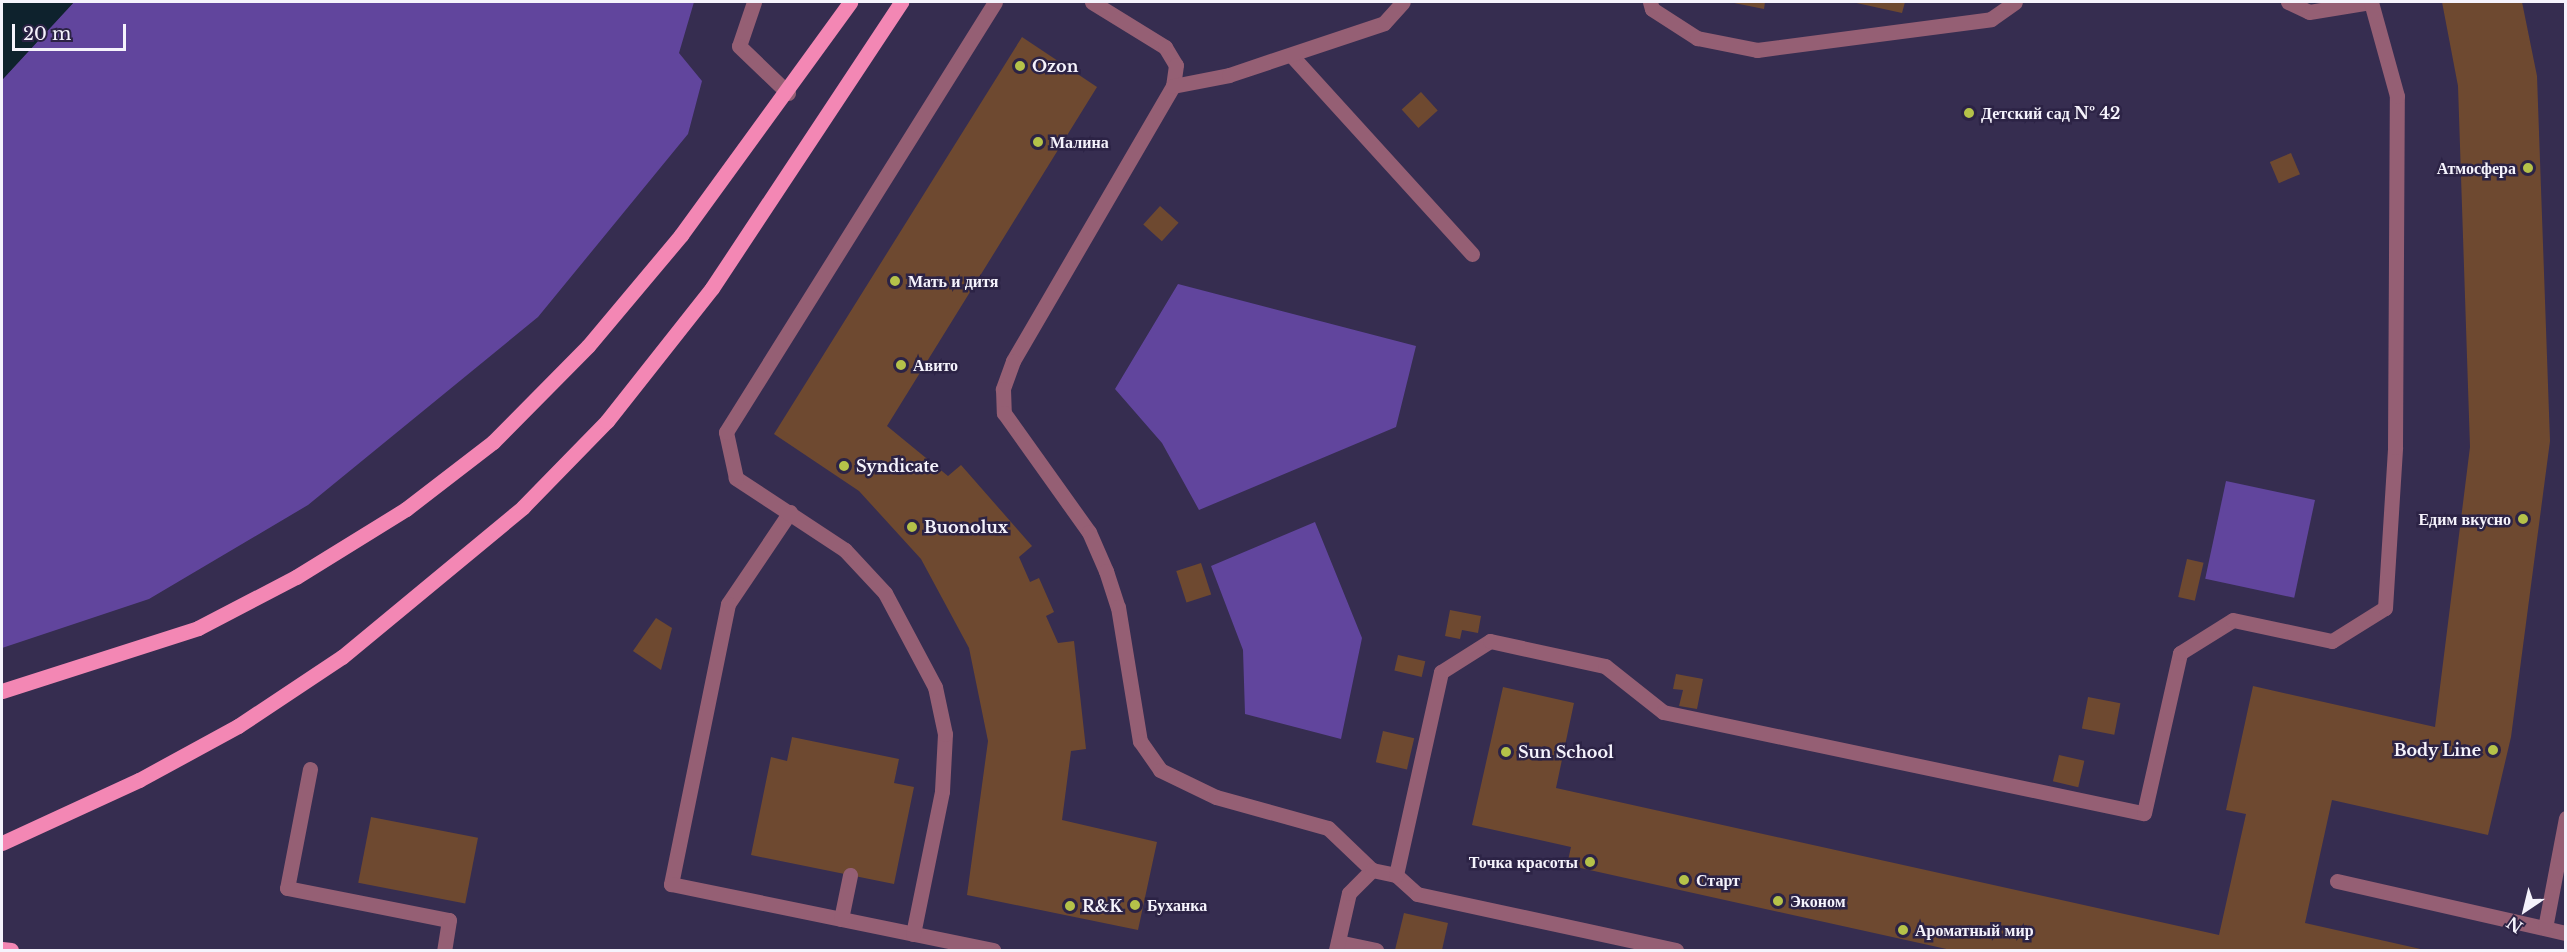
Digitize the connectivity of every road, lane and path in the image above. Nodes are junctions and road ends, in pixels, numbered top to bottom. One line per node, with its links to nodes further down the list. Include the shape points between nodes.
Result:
1 (754, 2): 13 (lane, via 739,46)
2 (850, 2): 13 (main road)
3 (901, 2): 19 (main road, via 712,288 607,420 439,582 342,657 238,726 139,780)
4 (995, 2): 15 (lane, via 726,432 736,478)
5 (1092, 2): 12 (lane, via 1165,47 1176,65)
6 (1403, 2): 11 (lane, via 1384,23)
7 (1650, 2): 8 (lane, via 1652,9 1697,38 1756,50 1991,19)
8 (2015, 2)
9 (2288, 2): 10 (lane, via 2310,12)
10 (2371, 2): 21 (lane, via 2397,96 2395,447 2385,608 2332,641 2233,620 2180,653 2144,813 1663,712 1605,666 1490,641 1441,672)
11 (1291, 55): 12 (lane); 14 (lane)
12 (1173, 86): 20 (lane, via 1013,361 1003,389 1004,413 1089,532 1106,570 1140,741 1160,770 1216,797 1328,828)
13 (789, 93): 16 (main road, via 588,346 492,442 406,509 296,577 198,628)
14 (1472, 254)
15 (790, 512): 24 (lane, via 728,604 671,884); 27 (lane, via 845,550 885,593 935,687 945,734 942,791)
16 (2, 691)
17 (310, 769): 31 (lane, via 287,888 450,920)
18 (2565, 818): 25 (lane)
19 (2, 843)
20 (1372, 870): 21 (lane); 28 (lane, via 1349,893)
21 (1396, 875): 34 (lane, via 1417,894)
22 (850, 876): 24 (lane)
23 (2337, 881): 25 (lane)
24 (841, 920): 27 (lane)
25 (2545, 928): 26 (lane)
26 (2565, 933)
27 (913, 934): 32 (lane)
28 (1337, 946): 33 (lane)
29 (2, 949): 30 (main road)
30 (11, 951)
31 (444, 951)
32 (993, 951)
33 (1376, 951)
34 (1676, 951)

